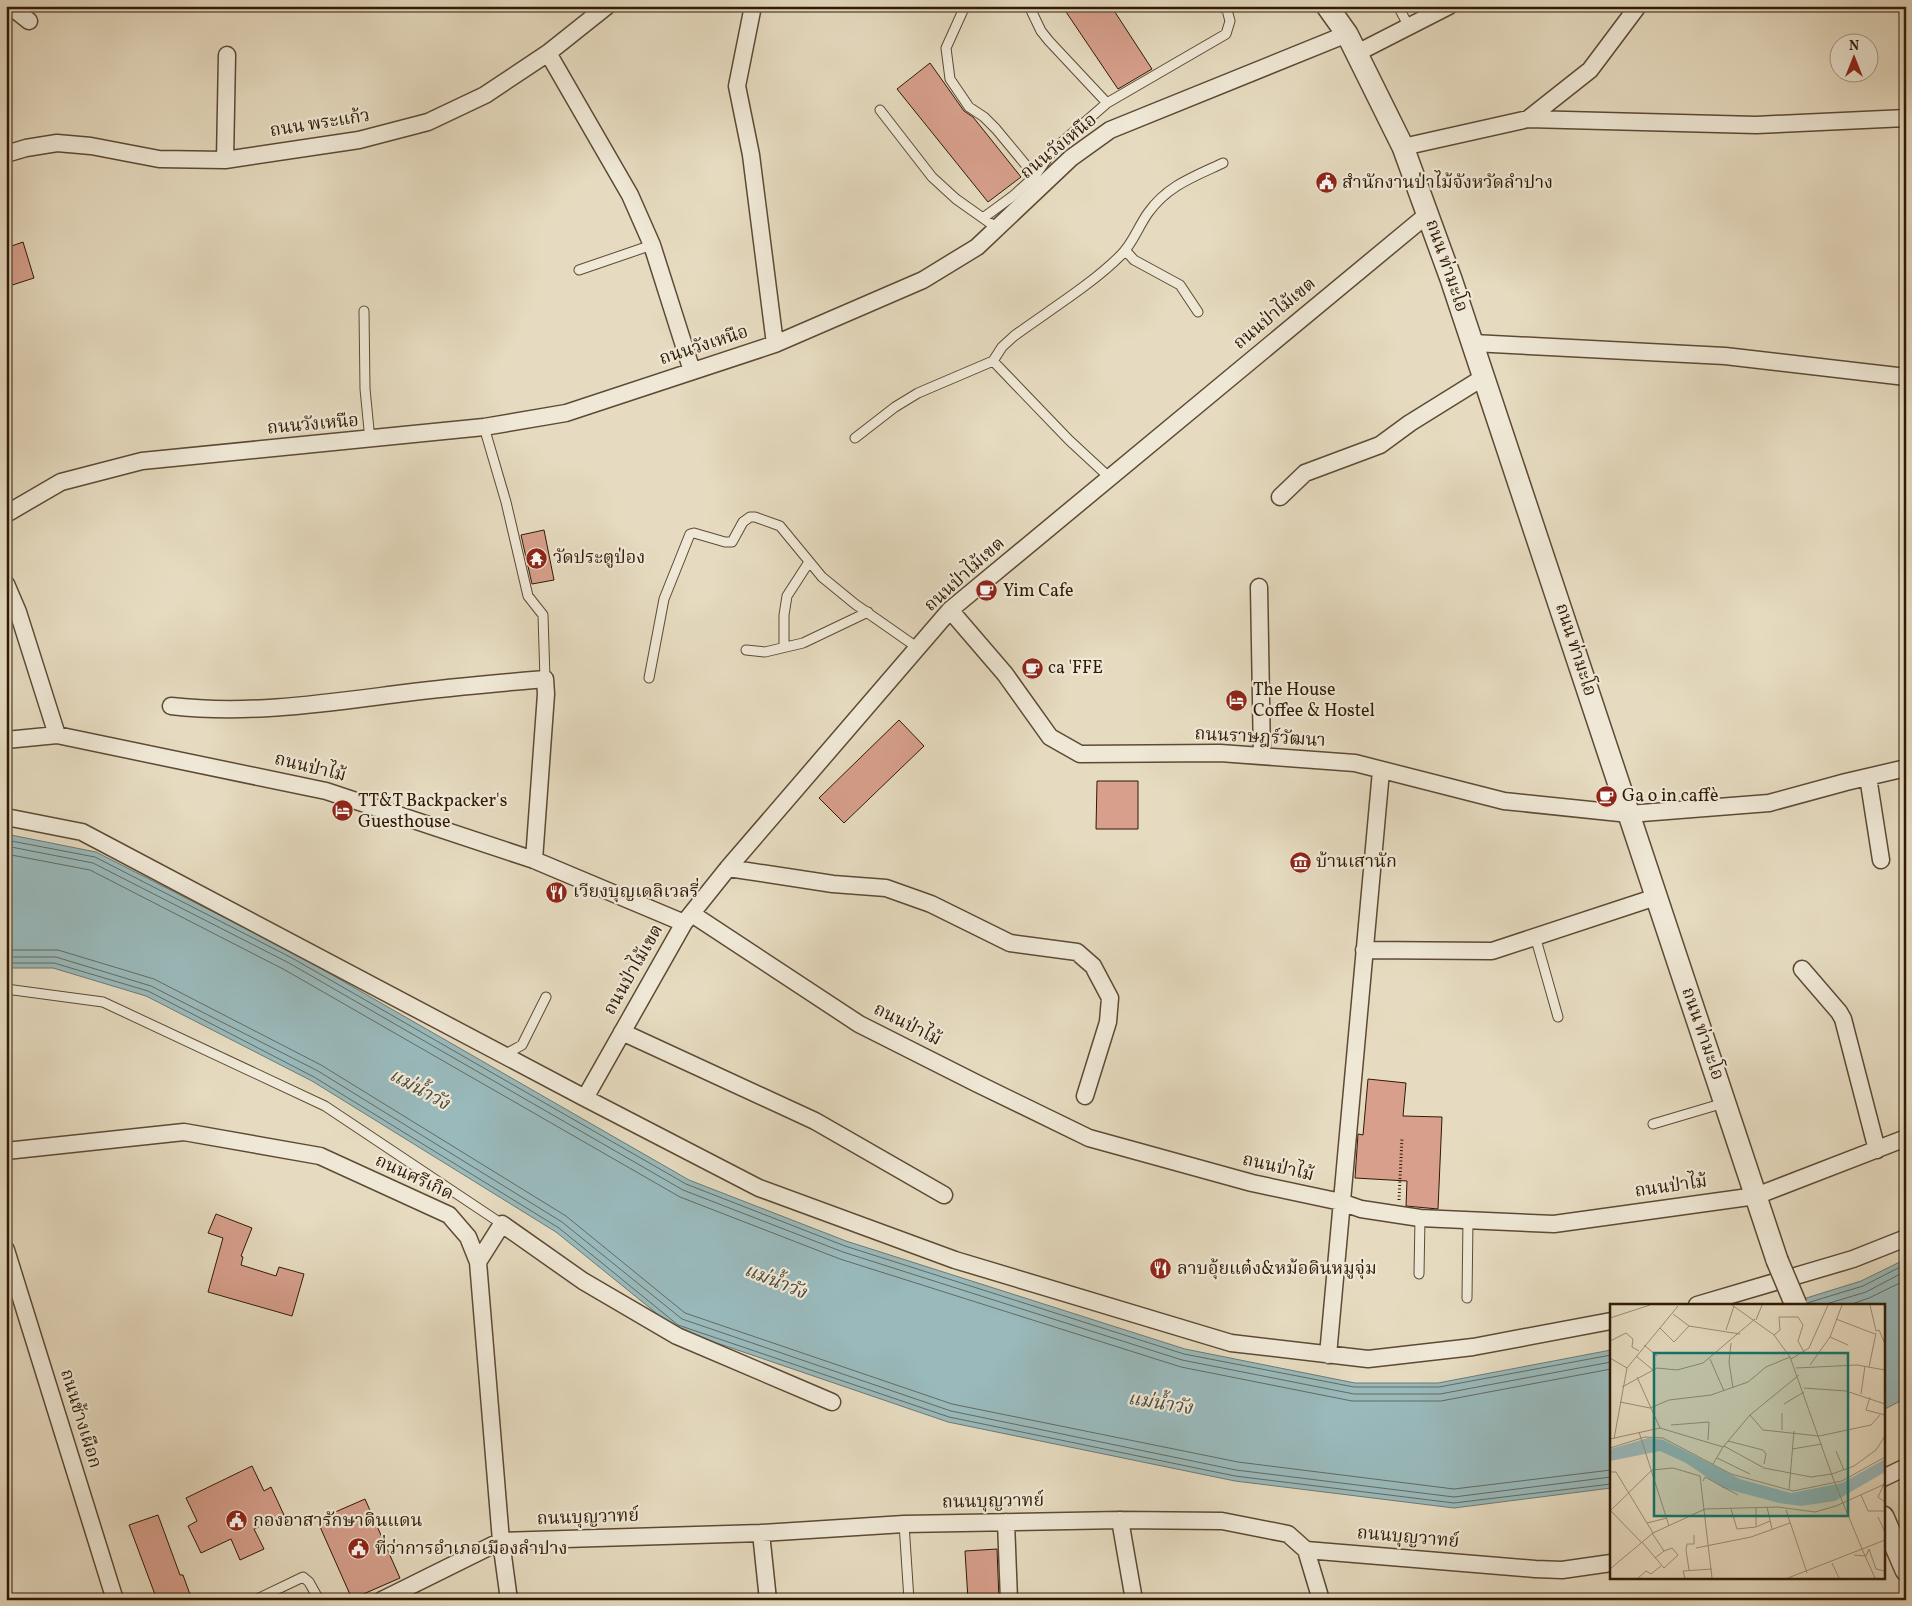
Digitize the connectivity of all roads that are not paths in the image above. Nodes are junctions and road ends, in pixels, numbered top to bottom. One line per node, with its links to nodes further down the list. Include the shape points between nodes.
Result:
1 (10, 6): 11 (street)
2 (607, 6): 14 (street, ถนน พระแก้ว)
3 (753, 6): 35 (street, via 737,86 751,155)
4 (965, 6): 25 (lane, via 946,48 950,79 969,107 996,129)
5 (1029, 6): 17 (lane, via 1049,41)
6 (1327, 6): 13 (street, ถนน ท่ามะโอ)
7 (1398, 6): 12 (lane)
8 (1450, 6): 12 (street)
9 (1638, 6): 20 (street, via 1590,70)
10 (1227, 8): 17 (lane, via 1230,21 1226,34)
11 (29, 21)
12 (1409, 27): 15 (street)
13 (1347, 34): 15 (street, ถนน ท่ามะโอ); 28 (street, ถนนวังเหนือ, via 1110,130 1071,158)
14 (548, 53): 23 (street, ถนน พระแก้ว, via 485,95 428,122 359,140); 29 (street, via 630,195)
15 (1357, 53): 21 (street, ถนน ท่ามะโอ)
16 (227, 55): 23 (street)
17 (1107, 102): 25 (lane, via 1053,150)
18 (880, 110): 27 (lane, via 932,177)
19 (1906, 118): 20 (street, via 1756,125)
20 (1528, 119): 21 (street)
21 (1403, 147): 26 (street, ถนน ท่ามะโอ)
22 (6, 154): 23 (street, ถนน พระแก้ว, via 57,143 159,159)
23 (225, 160)
24 (1223, 163): 30 (lane, via 1167,192 1146,215)
25 (1035, 176): 27 (lane)
26 (1428, 214): 34 (street, ถนน ท่ามะโอ); 43 (street, ถนนป่าไม้เขต)
27 (983, 218): 28 (lane)
28 (997, 228): 35 (street, ถนนวังเหนือ, via 976,247 923,280)
29 (652, 245): 31 (lane); 37 (street)
30 (1125, 250): 33 (lane, via 1134,260 1180,285); 36 (lane, via 1095,277 1014,336)
31 (579, 270)
32 (364, 312): 42 (lane, via 365,389)
33 (1198, 312)
34 (1473, 343): 38 (street, ถนน ท่ามะโอ); 39 (street, via 1725,356)
35 (775, 344): 37 (street, ถนนวังเหนือ)
36 (993, 361): 41 (lane, via 918,393); 43 (lane)
37 (692, 371): 40 (street, ถนนวังเหนือ, via 566,413)
38 (1484, 377): 44 (street, via 1380,445 1305,473); 63 (street, ถนน ท่ามะโอ)
39 (1906, 378)
40 (484, 427): 42 (street, ถนนวังเหนือ); 55 (lane, via 528,596 543,616)
41 (855, 438)
42 (370, 440): 45 (street, ถนนวังเหนือ, via 142,461 61,482)
43 (1110, 478): 49 (street, ถนนป่าไม้เขต)
44 (1280, 497)
45 (6, 514)
46 (809, 562): 50 (lane, via 822,577); 51 (lane, via 787,596); 54 (lane, via 782,528 755,517 743,522 732,542 690,534 664,599)
47 (6, 584): 57 (street)
48 (1260, 587): 59 (street)
49 (950, 610): 52 (street, ถนนป่าไม้เขต); 59 (street, ถนนราษฎร์วัฒนา, via 1005,674 1050,737 1080,754 1220,753)
50 (868, 612): 51 (lane, via 802,643); 52 (lane)
51 (784, 647): 53 (lane, via 765,652)
52 (918, 648): 67 (street, ถนนป่าไม้เขต)
53 (746, 650)
54 (649, 678)
55 (546, 679): 56 (street, via 288,708 204,710); 65 (street)
56 (170, 706)
57 (58, 735): 58 (street, ถนนป่าไม้); 65 (street, ถนนป่าไม้, via 326,791)
58 (6, 740)
59 (1262, 756): 61 (street, ถนนราษฎร์วัฒนา, via 1355,763)
60 (1906, 768): 62 (street, ถนนราษฎร์วัฒนา)
61 (1381, 771): 63 (street, ถนนราษฎร์วัฒนา, via 1504,801); 71 (street)
62 (1868, 777): 63 (street, ถนนราษฎร์วัฒนา, via 1769,803); 66 (street)
63 (1629, 814): 68 (street, ถนน ท่ามะโอ)
64 (6, 816): 77 (street, via 82,832)
65 (534, 860): 69 (street, ถนนป่าไม้)
66 (1882, 860)
67 (728, 868): 69 (street, ถนนป่าไม้เขต); 78 (street, via 833,884 886,888 931,904 1010,943 1077,952 1093,966 1110,998 1108,1022)
68 (1656, 897): 70 (street); 80 (street, ถนน ท่ามะโอ)
69 (688, 919): 76 (street, ถนนป่าไม้เขต); 87 (street, ถนนป่าไม้, via 859,1024 1089,1138 1252,1183)
70 (1535, 936): 71 (street, via 1492,950); 75 (lane)
71 (1364, 950): 87 (street)
72 (1802, 969): 83 (street, via 1843,1019)
73 (6, 989): 90 (lane, via 103,1002 325,1106)
74 (546, 997): 77 (lane, via 522,1045)
75 (1558, 1017)
76 (622, 1032): 79 (street, ถนนป่าไม้เขต); 85 (street, via 815,1121)
77 (504, 1055): 79 (street)
78 (1085, 1096)
79 (586, 1098): 99 (street, via 759,1188 955,1260 1231,1343)
80 (1725, 1103): 81 (lane); 86 (street, ถนน ท่ามะโอ)
81 (1652, 1124)
82 (1906, 1138): 83 (street, ถนนป่าไม้)
83 (1877, 1150): 86 (street, ถนนป่าไม้)
84 (6, 1151): 93 (street, ถนนศรีเกิด, via 184,1132 320,1156 449,1215 468,1237)
85 (944, 1195)
86 (1756, 1196): 89 (street, ถนนป่าไม้, via 1554,1224); 97 (street, ถนน ท่ามะโอ, bridge)
87 (1341, 1202): 88 (street, ถนนป่าไม้, via 1361,1209); 99 (street)
88 (1420, 1218): 89 (street, ถนนป่าไม้); 94 (lane)
89 (1468, 1220): 95 (lane)
90 (502, 1224): 93 (street); 100 (street, via 583,1281 677,1336)
91 (1906, 1238): 96 (street, via 1853,1258)
92 (6, 1250): 112 (street, ถนนช้างเผือก)
93 (478, 1262): 108 (street, ถนนศรีเกิด)
94 (1419, 1274)
95 (1467, 1298)
96 (1700, 1304)
97 (1796, 1304)
98 (1610, 1322): 99 (street, via 1473,1347 1368,1359)
99 (1328, 1354)
100 (832, 1402)
101 (1906, 1467): 102 (street)
102 (1884, 1478)
103 (1884, 1519): 111 (street)
104 (1120, 1520): 105 (street, ถนนบุญวาทย์); 109 (street, ถนนบุญวาทย์, via 1222,1521 1288,1534); 120 (street)
105 (1006, 1522): 106 (street, ถนนบุญวาทย์); 119 (street)
106 (904, 1524): 107 (street, ถนนบุญวาทย์); 118 (lane)
107 (761, 1533): 108 (street, ถนนบุญวาทย์); 117 (street)
108 (501, 1541): 115 (street, ถนนบุญวาทย์); 116 (street, ถนนศรีเกิด)
109 (1306, 1550): 110 (street, ถนนบุญวาทย์, via 1535,1570); 121 (street)
110 (1610, 1563)
111 (1906, 1570)
112 (115, 1600)
113 (255, 1600): 114 (lane, via 303,1577)
114 (319, 1600)
115 (382, 1600)
116 (509, 1600)
117 (768, 1600)
118 (908, 1600)
119 (1009, 1600)
120 (1134, 1600)
121 (1321, 1600)

